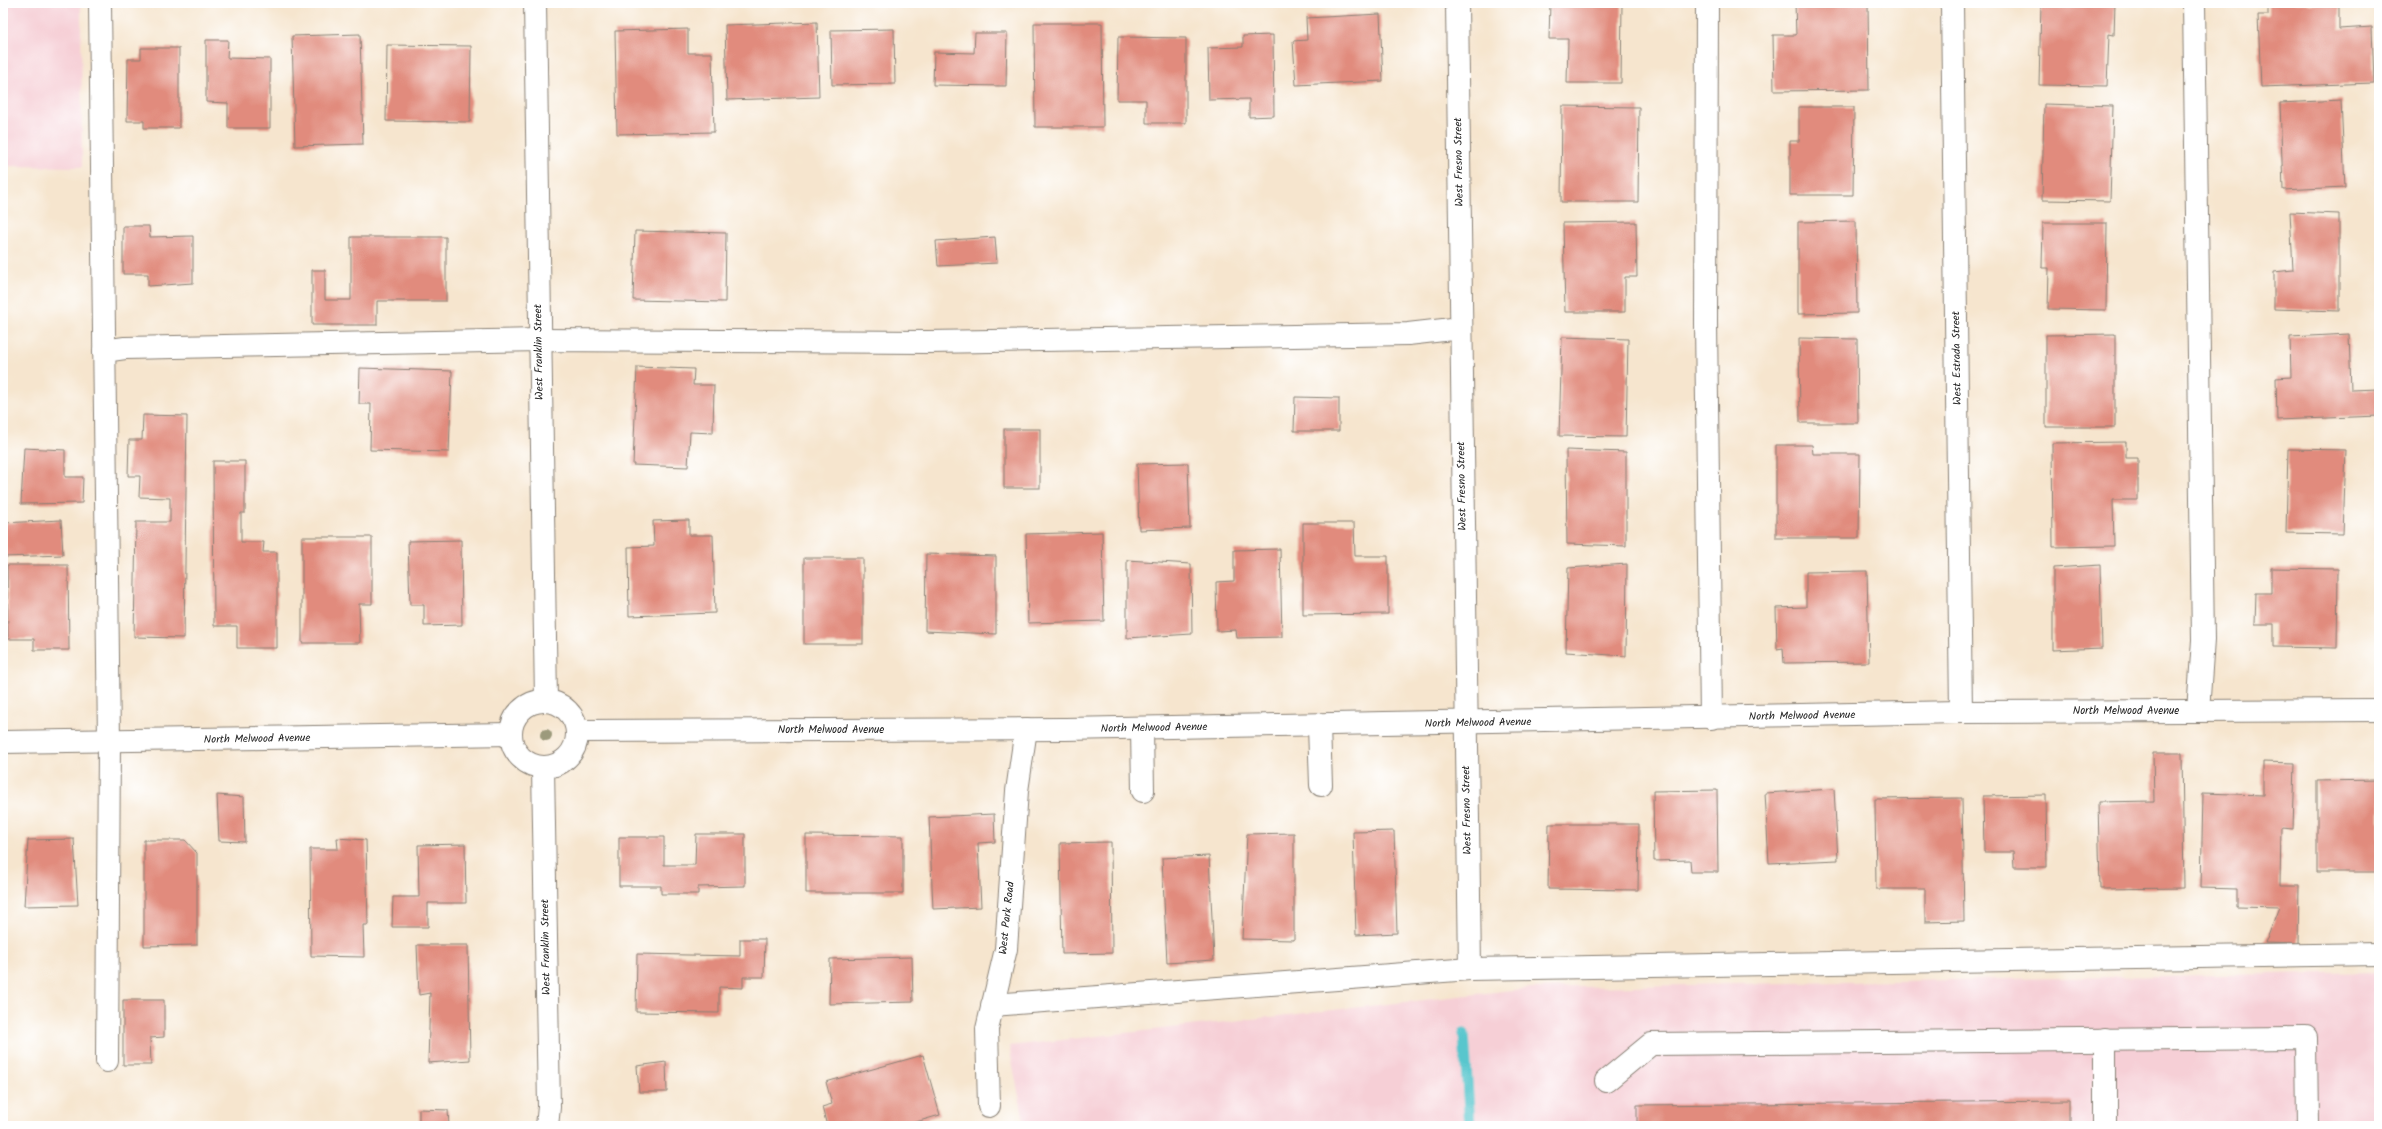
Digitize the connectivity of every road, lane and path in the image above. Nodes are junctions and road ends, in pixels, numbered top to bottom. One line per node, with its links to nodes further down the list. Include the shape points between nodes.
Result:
1 (100, 3): 9 (street)
2 (535, 3): 8 (street, West Franklin Street)
3 (1457, 3): 7 (street, West Fresno Street)
4 (1707, 3): 14 (street, via 1706,323)
5 (1952, 3): 13 (street, West Estrada Street)
6 (2194, 3): 12 (street, via 2203,640)
7 (1461, 328): 8 (street, via 1408,334 928,342); 15 (street, West Fresno Street)
8 (538, 340): 9 (street, via 125,348); 10 (street, West Franklin Street)
9 (104, 351): 21 (street)
10 (546, 701): 19 (street, via 563,707 570,713); 20 (street, via 537,702 521,710)
11 (2379, 710): 12 (street, North Melwood Avenue)
12 (2198, 711): 13 (street, North Melwood Avenue)
13 (1961, 712): 14 (street, North Melwood Avenue)
14 (1711, 718): 15 (street, North Melwood Avenue)
15 (1466, 723): 16 (street, North Melwood Avenue); 27 (street, West Fresno Street)
16 (1319, 726): 17 (street, North Melwood Avenue); 24 (street)
17 (1142, 728): 18 (street, North Melwood Avenue); 25 (street)
18 (1026, 729): 19 (street, North Melwood Avenue); 28 (street, West Park Road, via 1017,791 1006,949)
19 (578, 730): 23 (street, via 577,742 572,753 564,761)
20 (511, 734): 21 (street, North Melwood Avenue); 23 (street, via 512,745 517,754 529,764)
21 (108, 741): 22 (street, North Melwood Avenue); 30 (street)
22 (3, 742)
23 (544, 768): 33 (street, West Franklin Street, via 549,1107)
24 (1321, 785)
25 (1143, 791)
26 (2379, 954): 27 (street)
27 (1470, 969): 28 (street)
28 (992, 1005): 32 (street, West Park Road, via 987,1029)
29 (2105, 1039): 31 (street, via 1651,1044); 34 (street); 35 (street, via 2306,1038)
30 (107, 1061)
31 (1606, 1081)
32 (988, 1106)
33 (547, 1126)
34 (2105, 1126)
35 (2307, 1126)

